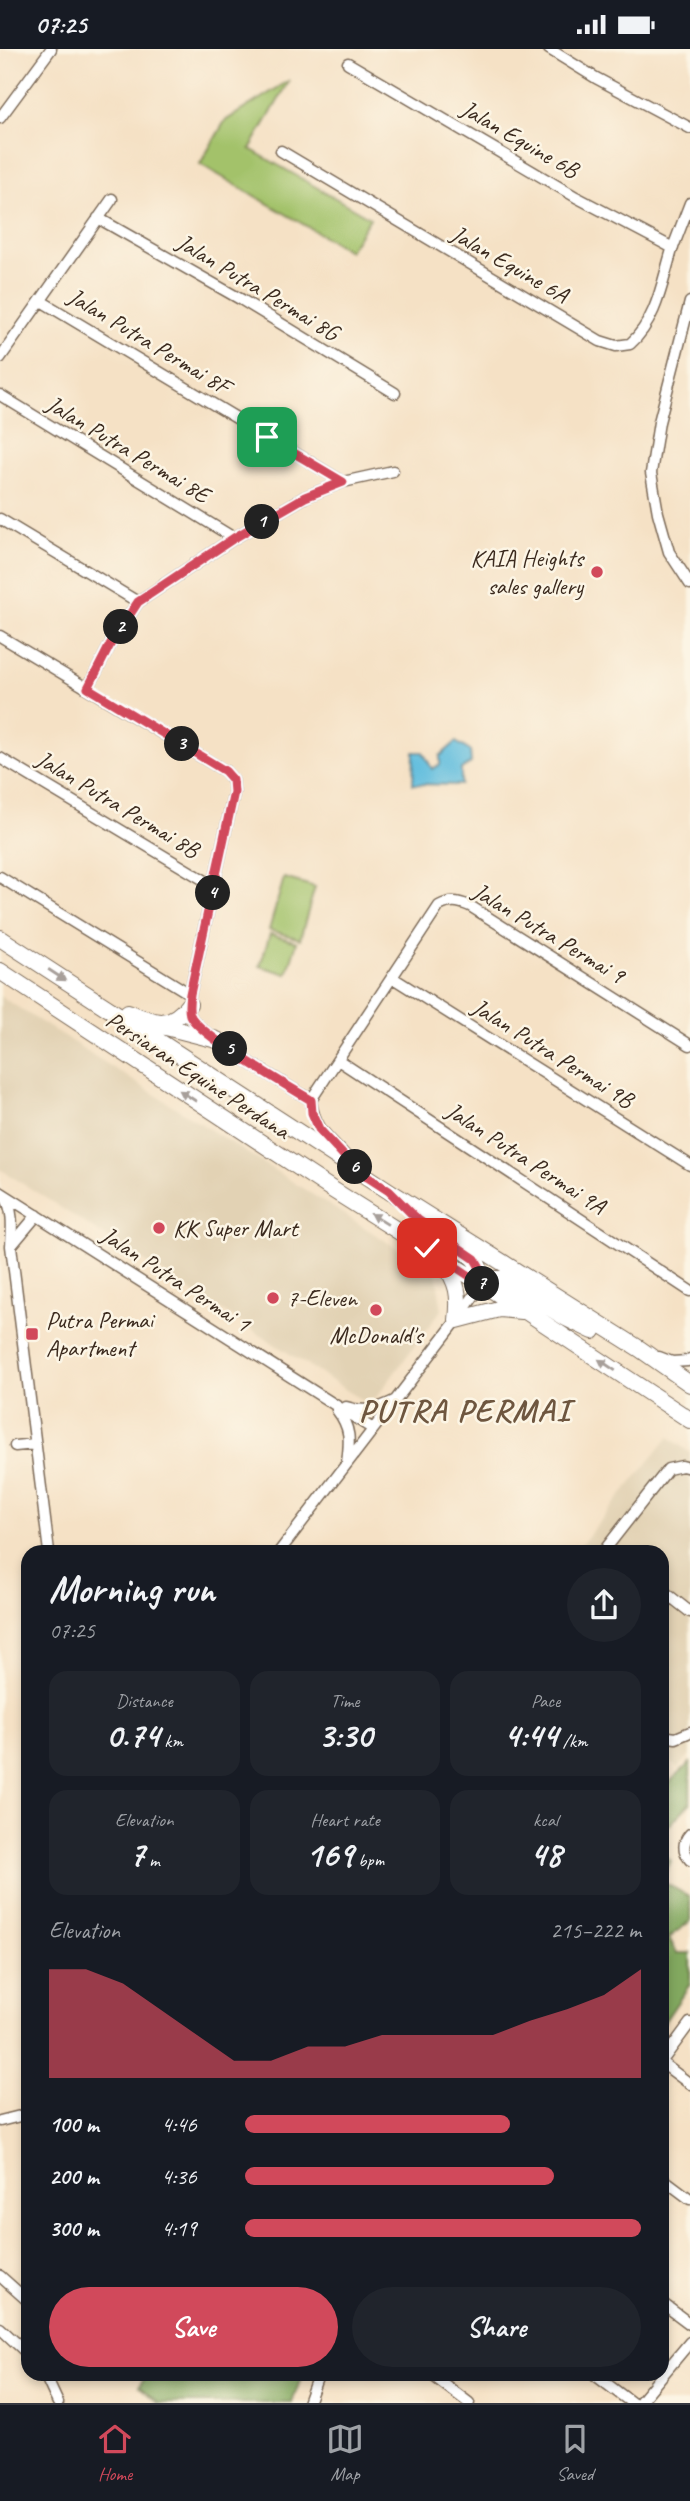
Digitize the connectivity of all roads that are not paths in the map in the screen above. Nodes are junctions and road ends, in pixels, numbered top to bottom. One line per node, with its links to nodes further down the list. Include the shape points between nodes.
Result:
1 (51, 49): 4 (street)
2 (549, 49): 5 (street)
3 (348, 63): 10 (street, Jalan Equine 6B, via 576,197)
4 (0, 118)
5 (690, 128)
6 (281, 151): 10 (street, Jalan Equine 6A, via 600,341 616,346 630,344 646,326)
7 (111, 199): 9 (street)
8 (690, 203): 10 (street, Jalan Equine 6A)
9 (98, 218): 11 (street); 14 (street, Jalan Putra Permai 8G)
10 (673, 248)
11 (41, 301): 13 (street); 17 (street, Jalan Putra Permai 8F)
12 (690, 302): 20 (street, via 659,422 652,473 669,552)
13 (0, 358)
14 (395, 393)
15 (0, 395): 19 (street, Jalan Putra Permai 8E)
16 (393, 471): 17 (street)
17 (343, 482): 19 (street, via 305,497)
18 (0, 519): 21 (street)
19 (234, 538): 21 (street)
20 (690, 584)
21 (138, 602): 23 (street)
22 (0, 636): 23 (street)
23 (88, 688): 26 (street, via 233,780)
24 (0, 758): 26 (street, Jalan Putra Permai 8B)
25 (0, 877): 33 (street)
26 (214, 886): 33 (street)
27 (0, 938): 32 (street, Persiaran Equine Perdana, one-way to 32)
28 (0, 971): 31 (street, Persiaran Equine Perdana)
29 (0, 978): 31 (street)
30 (393, 978): 36 (street, Jalan Putra Permai 9, via 439,906 457,901); 37 (street, Jalan Putra Permai 9); 39 (street, Jalan Putra Permai 9B)
31 (34, 993): 45 (street, Persiaran Equine Perdana, one-way to 31)
32 (84, 993): 34 (street); 40 (street, Persiaran Equine Perdana)
33 (189, 999): 34 (street, via 181,1016); 35 (street, via 191,1016)
34 (153, 1023): 35 (street)
35 (217, 1040): 38 (street)
36 (690, 1045)
37 (338, 1060): 38 (street, Jalan Putra Permai 9); 47 (street, Jalan Putra Permai 9A)
38 (311, 1100): 40 (street, via 319,1129)
39 (690, 1165)
40 (358, 1171): 41 (street, Persiaran Equine Perdana)
41 (389, 1191): 46 (street, via 418,1220 475,1259 482,1271); 50 (street, Persiaran Equine Perdana)
42 (1, 1192): 43 (street, Jalan Putra Permai 1); 44 (street, via 9,1203)
43 (37, 1216): 44 (street); 54 (street, Jalan Putra Permai 1)
44 (11, 1246): 57 (street)
45 (438, 1255): 46 (street, Persiaran Equine Perdana); 49 (street, via 454,1277 460,1299)
46 (482, 1284): 48 (street, Persiaran Equine Perdana); 49 (street); 50 (street, via 504,1279 574,1322)
47 (690, 1291)
48 (527, 1312): 49 (street, via 499,1309); 55 (street, Persiaran Equine Perdana, one-way to 48)
49 (457, 1320): 53 (street)
50 (634, 1346): 51 (street, via 673,1362); 52 (street, Persiaran Equine Perdana)
51 (690, 1359)
52 (690, 1384)
53 (395, 1401): 54 (street, Jalan Putra Permai 1, via 358,1411); 56 (street)
54 (330, 1402): 56 (street, Jalan Putra Permai 1); 59 (street, Jalan Putra Permai 1, via 347,1422 351,1437)
55 (690, 1420)
56 (373, 1429): 59 (street)
57 (35, 1444): 58 (street); 61 (street)
58 (15, 1446)
59 (347, 1464): 62 (street)
60 (690, 1468): 63 (street, via 675,1467 662,1475)
61 (47, 1545)
62 (284, 1545)
63 (611, 1545)
64 (669, 1596): 65 (street)
65 (690, 1612)
66 (690, 1732): 67 (street)
67 (669, 1737)
68 (689, 1835): 69 (street, via 684,1851)
69 (690, 1860)
70 (690, 2023): 71 (street)
71 (669, 2052)
72 (669, 2068): 73 (street)
73 (690, 2084)
74 (20, 2116): 75 (street)
75 (0, 2120)
76 (669, 2183): 77 (street)
77 (690, 2199)
78 (0, 2276): 79 (street)
79 (21, 2295)
80 (669, 2308): 81 (street)
81 (690, 2323)
82 (0, 2328): 84 (street)
83 (690, 2342): 85 (street)
84 (21, 2348)
85 (669, 2367)
86 (48, 2381): 91 (street)
87 (316, 2381): 92 (street)
88 (440, 2381): 93 (street)
89 (603, 2381): 94 (street)
90 (657, 2381): 95 (street)
91 (58, 2403)
92 (308, 2403)
93 (469, 2403)
94 (632, 2403)
95 (639, 2403)

